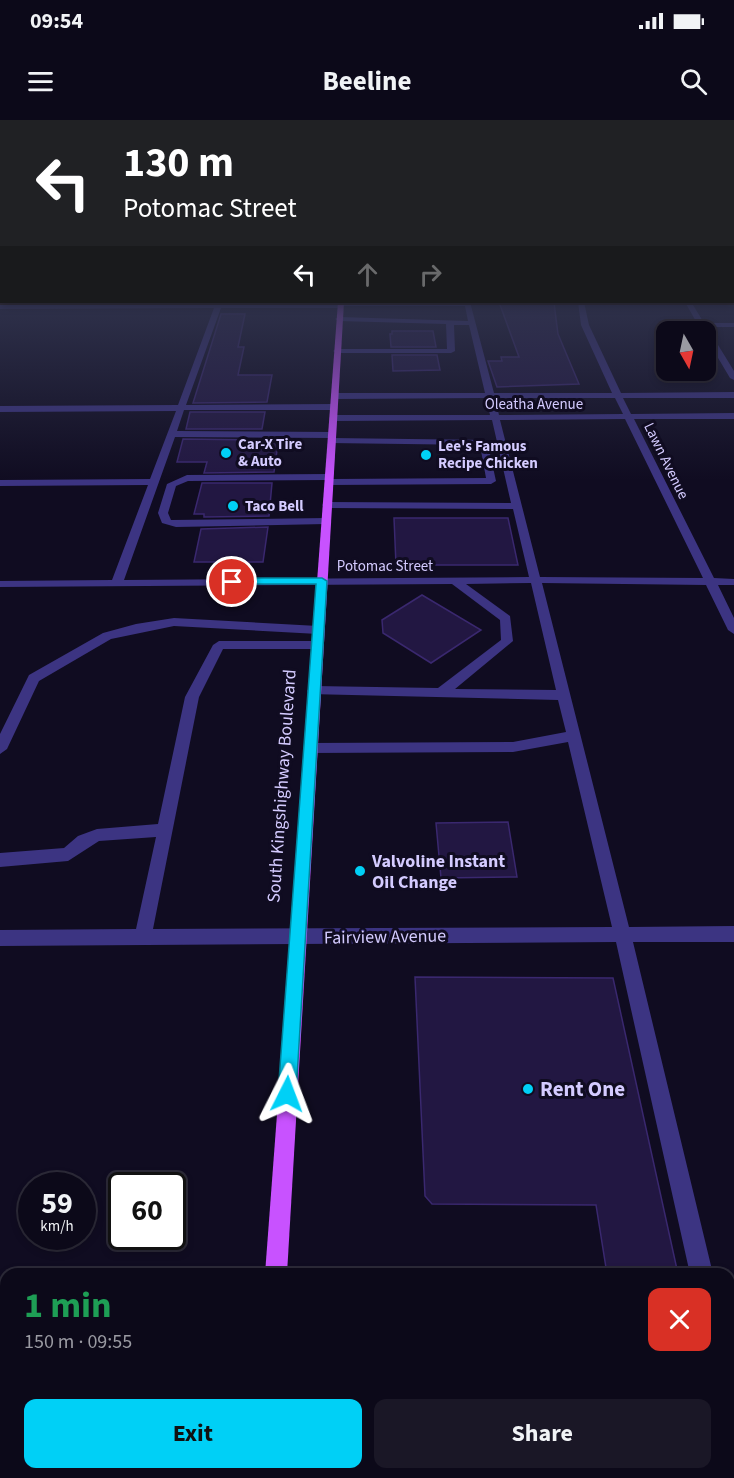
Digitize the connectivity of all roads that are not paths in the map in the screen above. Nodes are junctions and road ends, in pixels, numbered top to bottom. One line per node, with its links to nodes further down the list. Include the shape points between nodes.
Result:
1 (201, 353): 11 (street)
2 (337, 353): 10 (main road, South Kingshighway Boulevard)
3 (481, 353): 8 (street)
4 (598, 353): 7 (street, Lawn Avenue)
5 (719, 353): 6 (street)
6 (734, 378)
7 (617, 394): 8 (street, Oleatha Avenue); 9 (street, Oleatha Avenue); 14 (street, Lawn Avenue)
8 (492, 395): 10 (street, Oleatha Avenue); 15 (street)
9 (734, 395)
10 (334, 407): 11 (street, Oleatha Avenue); 15 (street, Oleatha Avenue); 17 (main road, South Kingshighway Boulevard)
11 (181, 408): 12 (street, Oleatha Avenue); 16 (street)
12 (0, 409)
13 (734, 416): 14 (street, Oleatha Avenue)
14 (628, 417): 15 (street, Oleatha Avenue); 28 (street, Lawn Avenue)
15 (497, 418): 22 (street)
16 (171, 434): 17 (street); 19 (street)
17 (332, 438): 18 (main road, South Kingshighway Boulevard); 18 (street, via 484,442 491,481)
18 (329, 479): 21 (main road, South Kingshighway Boulevard); 23 (street, via 187,478 169,489 163,513 168,523 176,524)
19 (154, 482): 20 (street); 27 (street)
20 (0, 483)
21 (327, 505): 22 (street); 23 (main road, South Kingshighway Boulevard)
22 (518, 506): 24 (street)
23 (326, 521): 25 (main road, South Kingshighway Boulevard)
24 (535, 580): 26 (street, Potomac Street); 28 (street, Potomac Street); 35 (street)
25 (322, 581): 26 (street, Potomac Street); 27 (street, Potomac Street); 32 (main road, South Kingshighway Boulevard)
26 (455, 581): 34 (street, via 506,619 507,641)
27 (117, 582): 30 (street, Potomac Street)
28 (708, 582): 29 (street, Potomac Street); 31 (street, Lawn Avenue)
29 (734, 582)
30 (0, 584)
31 (734, 630)
32 (318, 638): 33 (main road, South Kingshighway Boulevard); 37 (street, via 174,622 107,636 34,678); 39 (street, via 219,645 192,698)
33 (314, 691): 34 (street); 38 (main road, South Kingshighway Boulevard)
34 (440, 694): 35 (street)
35 (563, 695): 36 (street)
36 (573, 736): 38 (street, via 513,747); 41 (street)
37 (0, 748)
38 (310, 748): 45 (main road, South Kingshighway Boulevard)
39 (165, 830): 40 (street, via 97,835 68,854); 44 (street)
40 (0, 860)
41 (622, 933): 42 (street, Fairview Avenue); 45 (street, Fairview Avenue); 47 (street)
42 (734, 934)
43 (0, 938): 44 (street, Fairview Avenue)
44 (143, 938): 45 (street, Fairview Avenue)
45 (297, 938): 46 (main road, South Kingshighway Boulevard)
46 (276, 1268)
47 (701, 1268)

